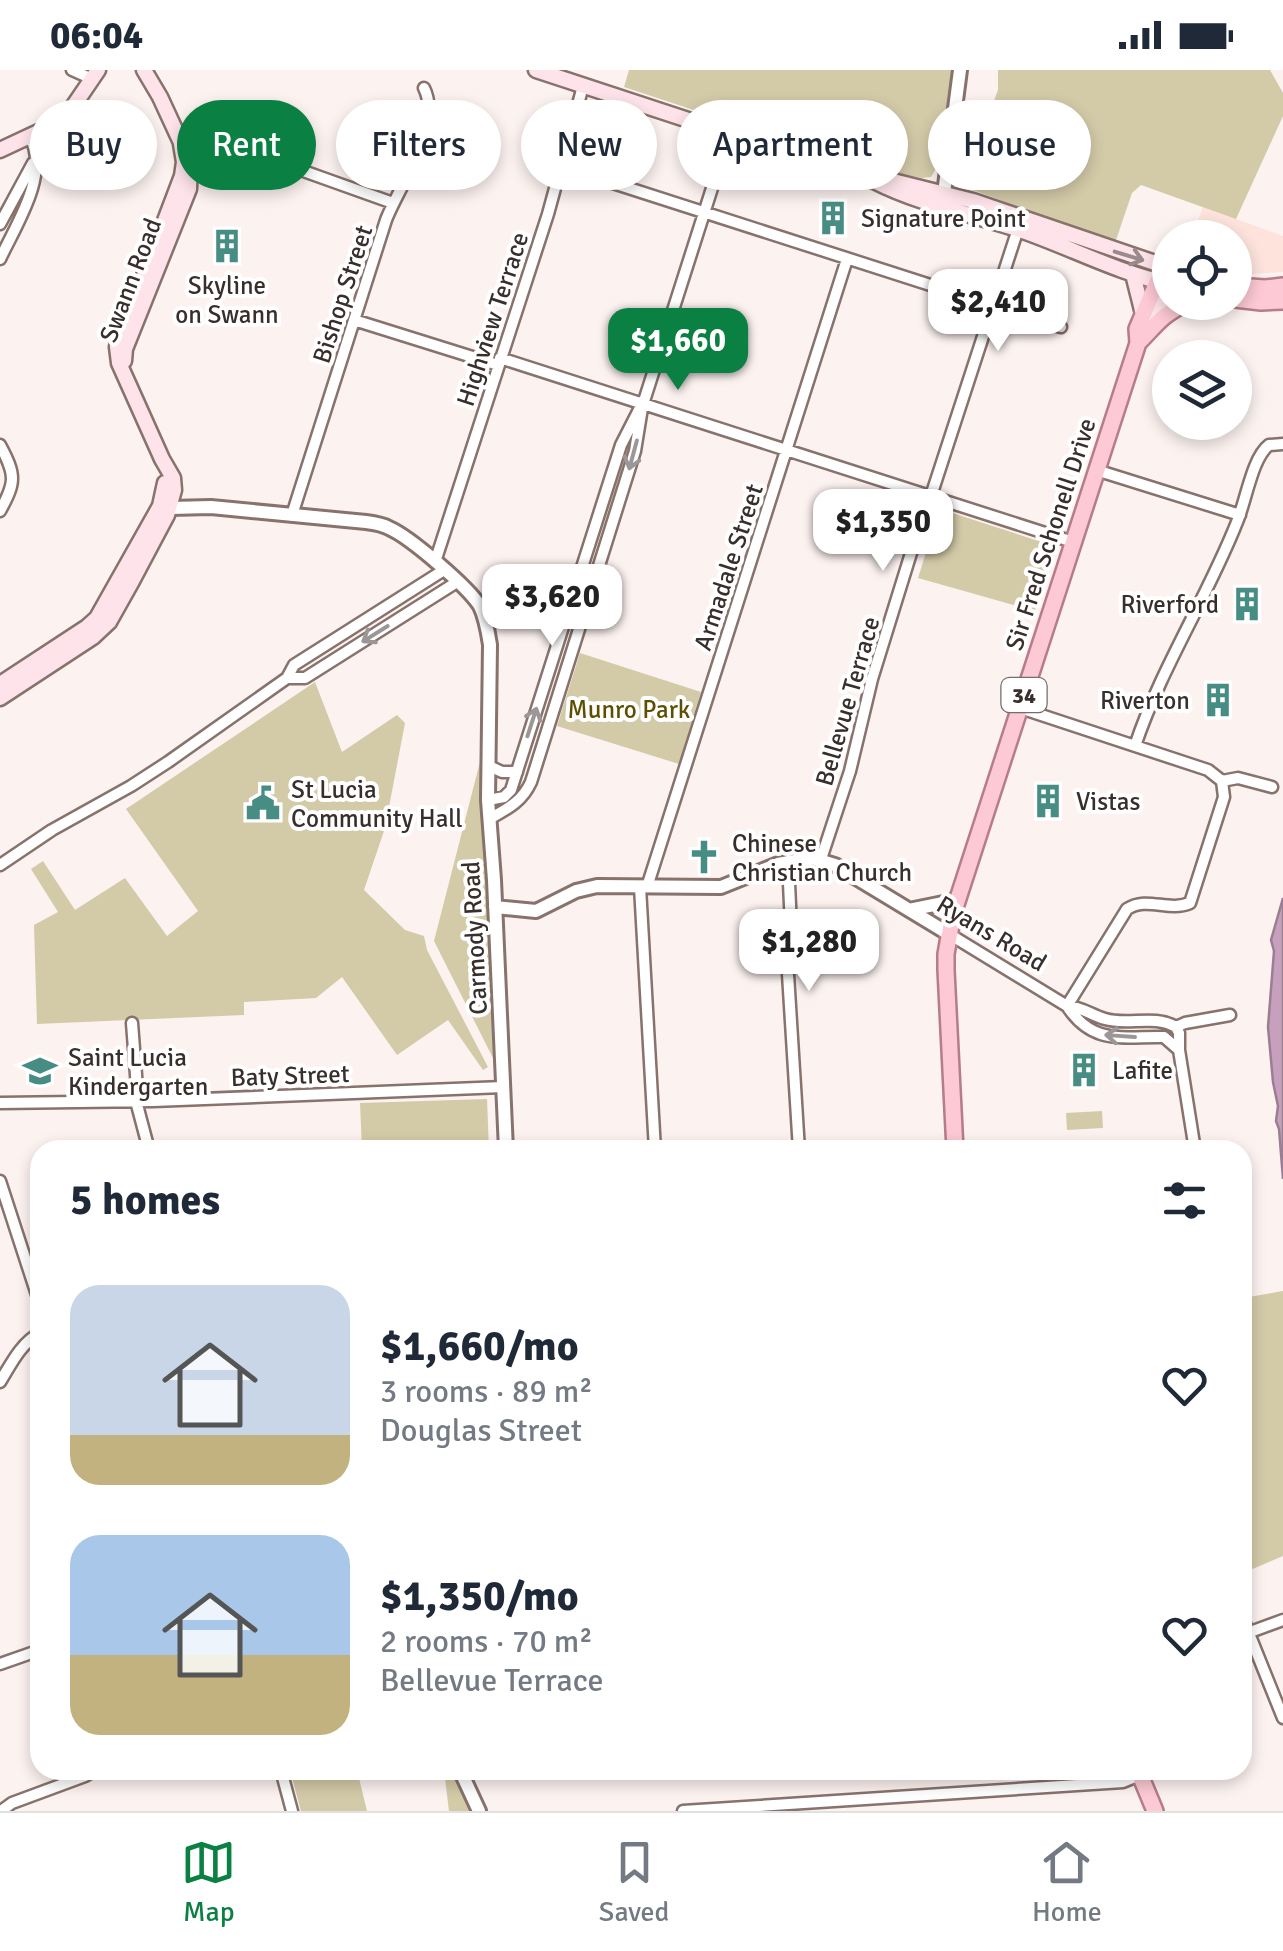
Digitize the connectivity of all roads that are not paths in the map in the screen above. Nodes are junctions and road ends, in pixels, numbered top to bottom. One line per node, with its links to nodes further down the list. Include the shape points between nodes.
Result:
1 (72, 70): 6 (street)
2 (144, 70): 9 (main road, Swann Road)
3 (153, 70): 9 (main road, Swann Road)
4 (536, 70): 7 (main road)
5 (960, 70): 24 (street)
6 (92, 73): 10 (main road)
7 (582, 86): 11 (street, Highview Terrace); 12 (main road)
8 (424, 88): 25 (street, Bishop Street, via 426,125)
9 (160, 97): 13 (main road, Swann Road)
10 (76, 100)
11 (578, 100)
12 (677, 118)
13 (177, 135)
14 (30, 137): 15 (main road)
15 (0, 150)
16 (30, 170): 27 (street)
17 (316, 176): 25 (street)
18 (908, 186): 24 (main road)
19 (30, 189): 30 (street)
20 (189, 190): 52 (main road, Swann Road, via 124,359 162,459)
21 (554, 190): 44 (street, Highview Terrace)
22 (634, 190): 26 (street)
23 (711, 190): 26 (street)
24 (943, 200): 28 (main road); 31 (main road, one-way to 31, via 1035,221)
25 (393, 204): 41 (street, Bishop Street)
26 (704, 213): 29 (street); 45 (street)
27 (0, 224)
28 (1018, 229): 32 (main road); 38 (street, Bellevue Terrace)
29 (847, 258): 38 (street); 48 (street, Armadale Street)
30 (0, 259)
31 (1152, 271)
32 (1133, 274): 33 (main road); 42 (main road)
33 (1152, 276)
34 (1283, 286): 35 (main road)
35 (1252, 287)
36 (1252, 301): 37 (main road)
37 (1283, 301)
38 (993, 304): 43 (street); 51 (street, Bellevue Terrace)
39 (1152, 309): 42 (main road, Sir Fred Schonell Drive / 34)
40 (1152, 318): 42 (main road)
41 (354, 320): 44 (street); 54 (street, Bishop Street)
42 (1147, 320): 49 (main road, Sir Fred Schonell Drive / 34, via 1138,329)
43 (1061, 327)
44 (499, 362): 45 (street); 57 (street, Highview Terrace)
45 (643, 402): 48 (street); 65 (street, one-way to 45, via 621,445); 69 (street, one-way to 69, via 635,451 530,786)
46 (1283, 444): 55 (street, via 1262,451)
47 (0, 446): 50 (street, via 14,481)
48 (786, 450): 51 (street); 73 (street, Armadale Street)
49 (1096, 470): 55 (street); 56 (main road, Sir Fred Schonell Drive / 34)
50 (6, 488): 53 (street)
51 (930, 496): 56 (street); 70 (street, Bellevue Terrace)
52 (169, 500): 54 (street, Carmody Road); 60 (main road, via 96,618); 61 (main road, Swann Road, via 105,627)
53 (0, 510)
54 (292, 515): 57 (street, Carmody Road, via 384,526)
55 (1240, 515): 63 (street)
56 (1073, 542): 62 (main road, Sir Fred Schonell Drive / 34)
57 (439, 566): 58 (street, Carmody Road); 59 (street, via 294,664)
58 (458, 582): 59 (street, one-way to 59, via 305,678); 64 (street, Carmody Road, via 480,606 488,630)
59 (287, 678): 72 (street, via 168,762)
60 (0, 684)
61 (0, 698)
62 (1020, 708): 63 (street); 74 (main road, Sir Fred Schonell Drive / 34)
63 (1135, 746): 66 (street)
64 (489, 766): 65 (street); 68 (street, Carmody Road)
65 (517, 772): 68 (street, via 508,794)
66 (1222, 781): 67 (street); 78 (street, via 1224,797 1190,903 1140,902 1127,909)
67 (1272, 787)
68 (488, 800): 69 (street, Carmody Road)
69 (489, 819): 75 (street, Carmody Road)
70 (820, 859): 71 (street); 76 (street, Ryans Road)
71 (788, 861): 73 (street, via 721,887); 89 (street)
72 (0, 866)
73 (644, 887): 75 (street, via 584,888 536,911); 88 (street)
74 (958, 900): 76 (street); 77 (main road, Sir Fred Schonell Drive / 34)
75 (496, 906): 83 (street, Carmody Road)
76 (909, 910): 77 (street, Ryans Road)
77 (950, 934): 78 (street, Ryans Road); 90 (main road, Sir Fred Schonell Drive / 34)
78 (1067, 1006): 81 (street, Ryans Road, via 1107,1020); 82 (street, Ryans Road, one-way to 78, via 1162,1036 1105,1036)
79 (1230, 1015): 81 (street, Ryans Road)
80 (132, 1023): 84 (street)
81 (1176, 1027): 82 (street)
82 (1178, 1050): 91 (street)
83 (504, 1087): 84 (street, Baty Street); 87 (street, Carmody Road)
84 (137, 1101): 85 (street, Baty Street); 86 (street)
85 (0, 1106)
86 (147, 1140)
87 (506, 1140)
88 (655, 1140)
89 (798, 1140)
90 (955, 1140)
91 (1193, 1140)
92 (0, 1181): 93 (street)
93 (30, 1273)
94 (30, 1340): 95 (street)
95 (0, 1382)
96 (1283, 1620): 97 (street)
97 (1252, 1632)
98 (1252, 1648): 101 (street)
99 (30, 1654): 100 (street)
100 (0, 1664)
101 (1283, 1718)
102 (75, 1780): 107 (street)
103 (284, 1780): 108 (street)
104 (465, 1780): 109 (street)
105 (1126, 1780): 110 (street)
106 (1142, 1780): 111 (main road)
107 (1, 1811)
108 (292, 1811)
109 (479, 1811)
110 (683, 1811)
111 (1156, 1811)

